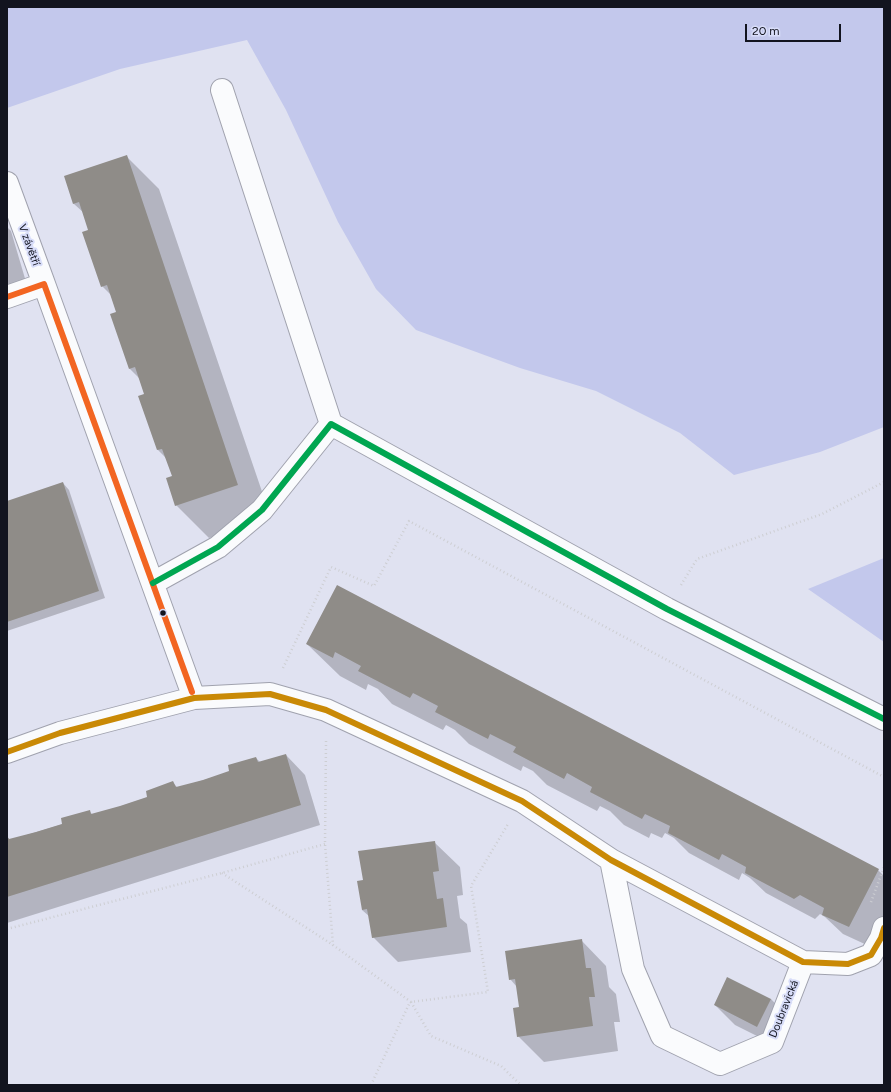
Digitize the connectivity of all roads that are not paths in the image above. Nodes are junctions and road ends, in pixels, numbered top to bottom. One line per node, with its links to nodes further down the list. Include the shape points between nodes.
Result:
1 (222, 90): 5 (street)
2 (7, 183): 3 (street, V závětří)
3 (44, 284): 4 (street); 6 (street, V závětří)
4 (7, 297)
5 (331, 424): 6 (street, via 262,510 218,547); 8 (street, via 667,609)
6 (153, 583): 7 (street, V závětří)
7 (194, 698): 9 (street, via 60,733); 10 (street, via 270,694 326,710 522,801)
8 (884, 719)
9 (7, 752)
10 (611, 860): 12 (street); 12 (street, Doubravická, via 633,969 662,1036 720,1064 772,1042)
11 (884, 928): 12 (street, via 871,955 848,964)
12 (803, 962)

